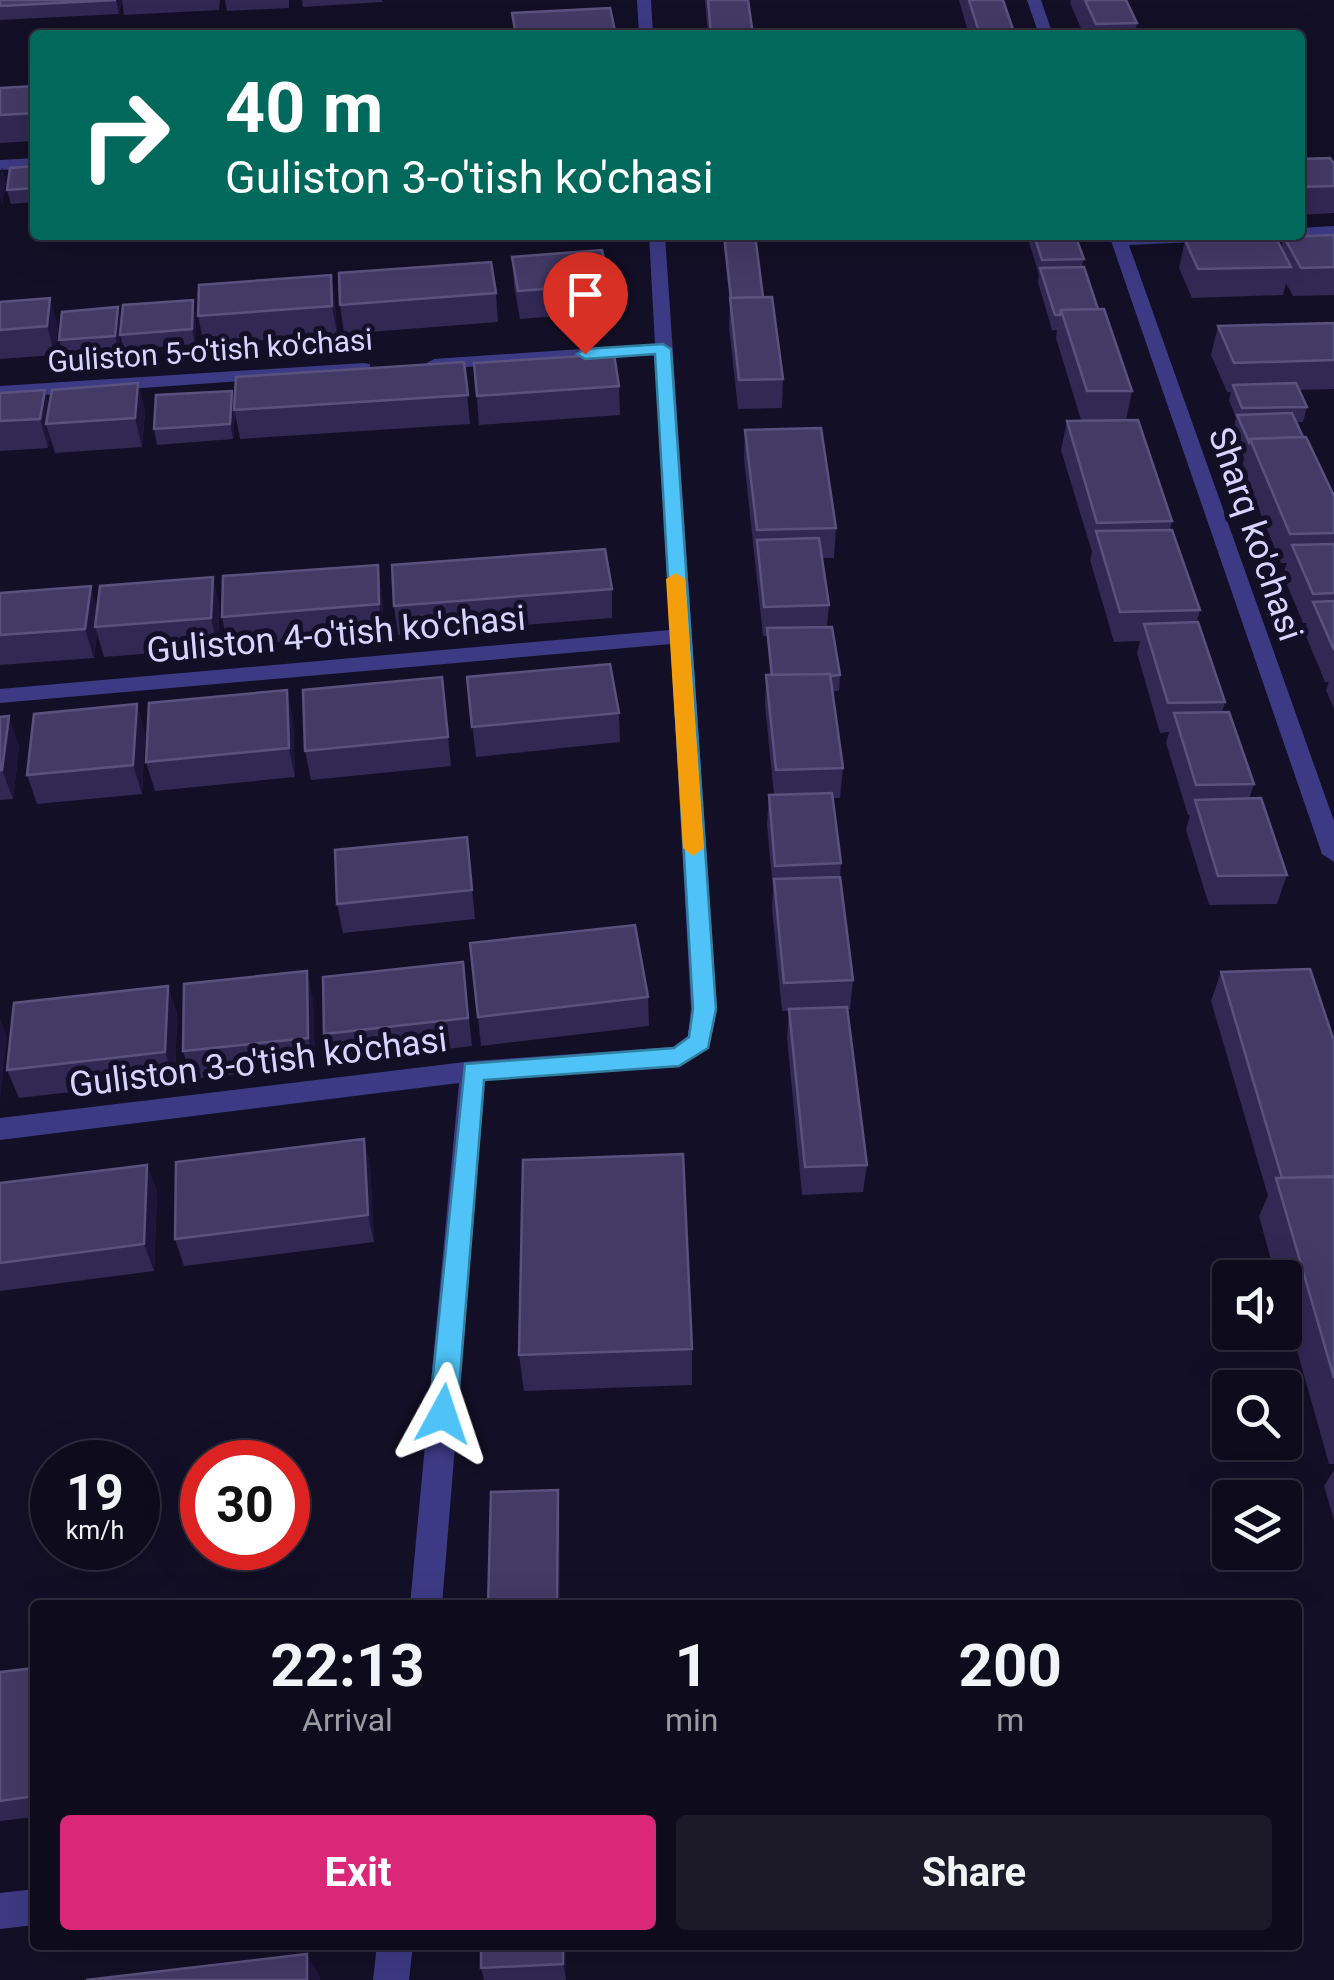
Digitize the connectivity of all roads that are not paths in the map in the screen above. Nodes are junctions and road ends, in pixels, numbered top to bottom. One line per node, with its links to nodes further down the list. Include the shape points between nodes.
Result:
1 (644, 0): 3 (street)
2 (1034, 0): 4 (street)
3 (646, 30)
4 (1044, 30)
5 (30, 163): 6 (street)
6 (0, 165)
7 (1334, 231): 8 (street)
8 (1305, 232)
9 (657, 240): 11 (street)
10 (1118, 240): 15 (street, Sharq ko'chasi)
11 (663, 349): 12 (street, Guliston 5-o'tish ko'chasi); 13 (street)
12 (0, 392)
13 (678, 636): 14 (street, Guliston 4-o'tish ko'chasi); 16 (street, Guliston 3-o'tish ko'chasi, via 704,1009 700,1041 679,1057)
14 (0, 696)
15 (1334, 854)
16 (473, 1071): 17 (street, Guliston 3-o'tish ko'chasi); 18 (street)
17 (0, 1129)
18 (426, 1600)
19 (30, 1908): 20 (street)
20 (0, 1911)
21 (394, 1950): 22 (street)
22 (391, 1980)

